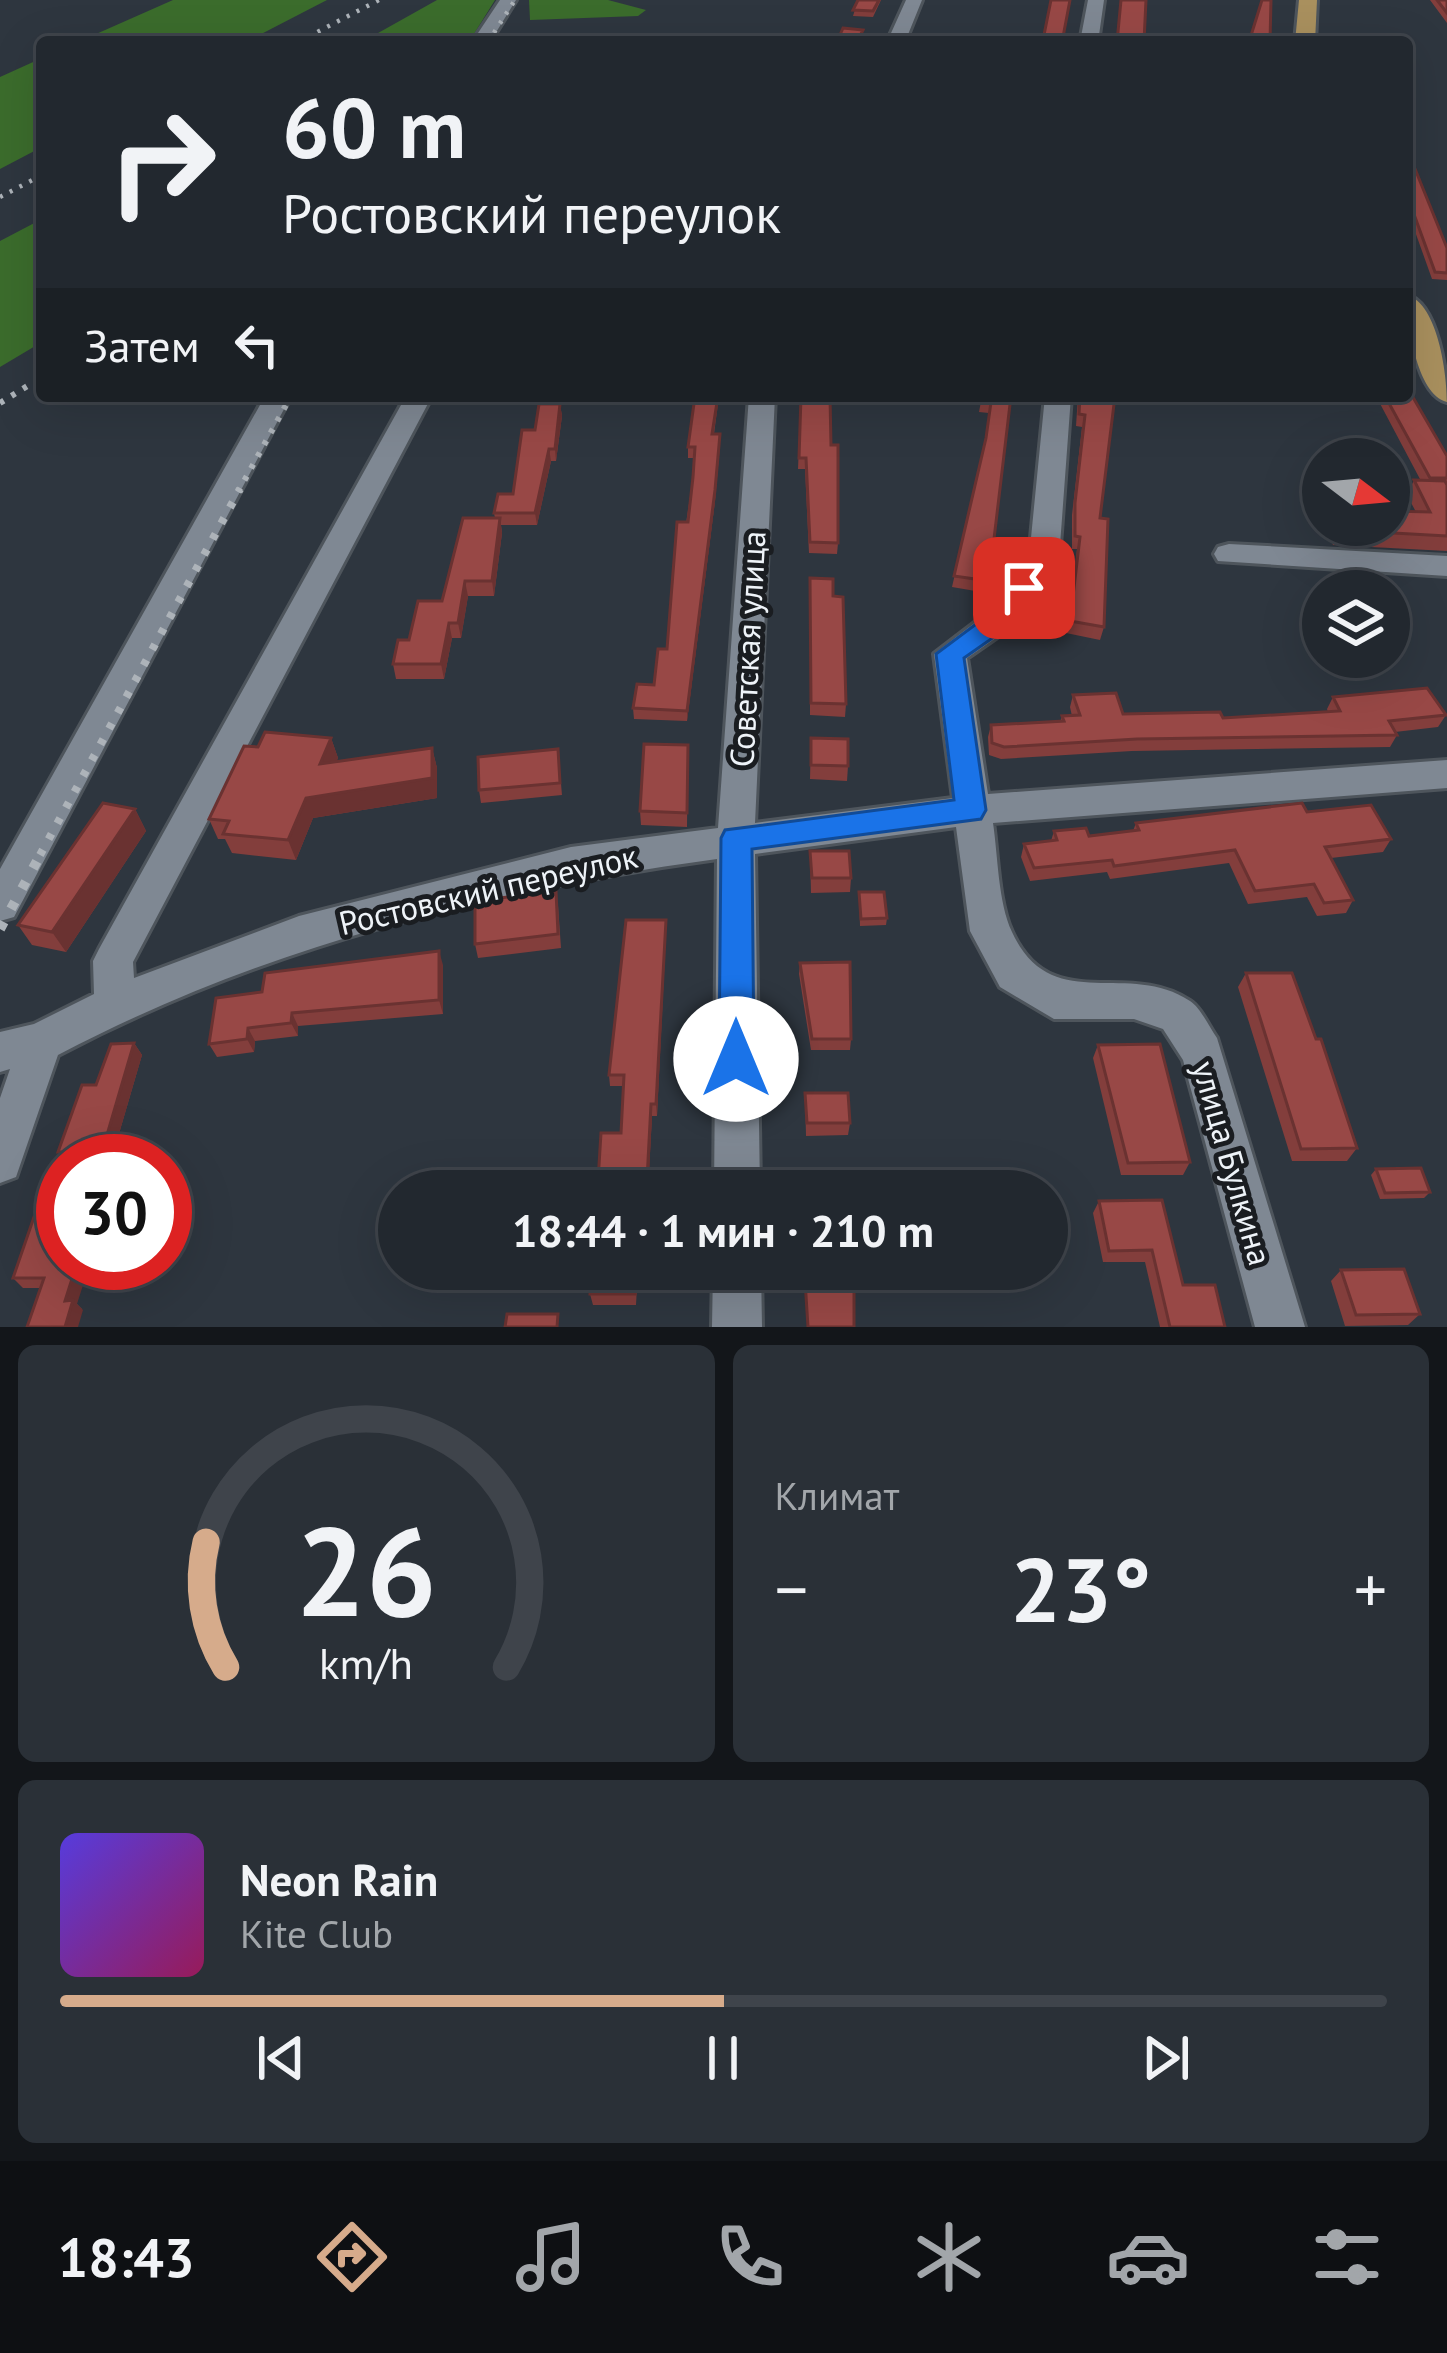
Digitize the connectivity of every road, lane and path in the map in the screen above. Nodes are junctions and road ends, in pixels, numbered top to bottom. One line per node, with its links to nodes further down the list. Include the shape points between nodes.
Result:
1 (508, 0): 5 (street)
2 (914, 0): 6 (street)
3 (1096, 0): 7 (street)
4 (1308, 0): 8 (main road)
5 (485, 36)
6 (899, 36)
7 (1090, 36)
8 (1305, 36)
9 (1413, 316): 10 (main road)
10 (1447, 393)
11 (275, 402): 20 (street)
12 (415, 402): 21 (street, via 113,961)
13 (762, 402): 19 (street, Советская улица)
14 (1057, 402): 18 (street, улица Булкина, via 1044,559 1005,616 950,654)
15 (1229, 554): 16 (street)
16 (1447, 566)
17 (1447, 774): 18 (street, Ростовский переулок)
18 (970, 810): 19 (street, Ростовский переулок); 27 (street, улица Булкина, via 990,932 1014,974 1054,1001 1134,1000 1177,1015 1202,1052)
19 (736, 838): 21 (street, Ростовский переулок, via 571,863 299,933); 24 (street, Советская улица)
20 (0, 905)
21 (115, 1004): 22 (street, Ростовский переулок)
22 (21, 1047): 23 (street)
23 (0, 1161)
24 (737, 1170)
25 (737, 1290): 26 (street)
26 (737, 1327)
27 (1280, 1327)

